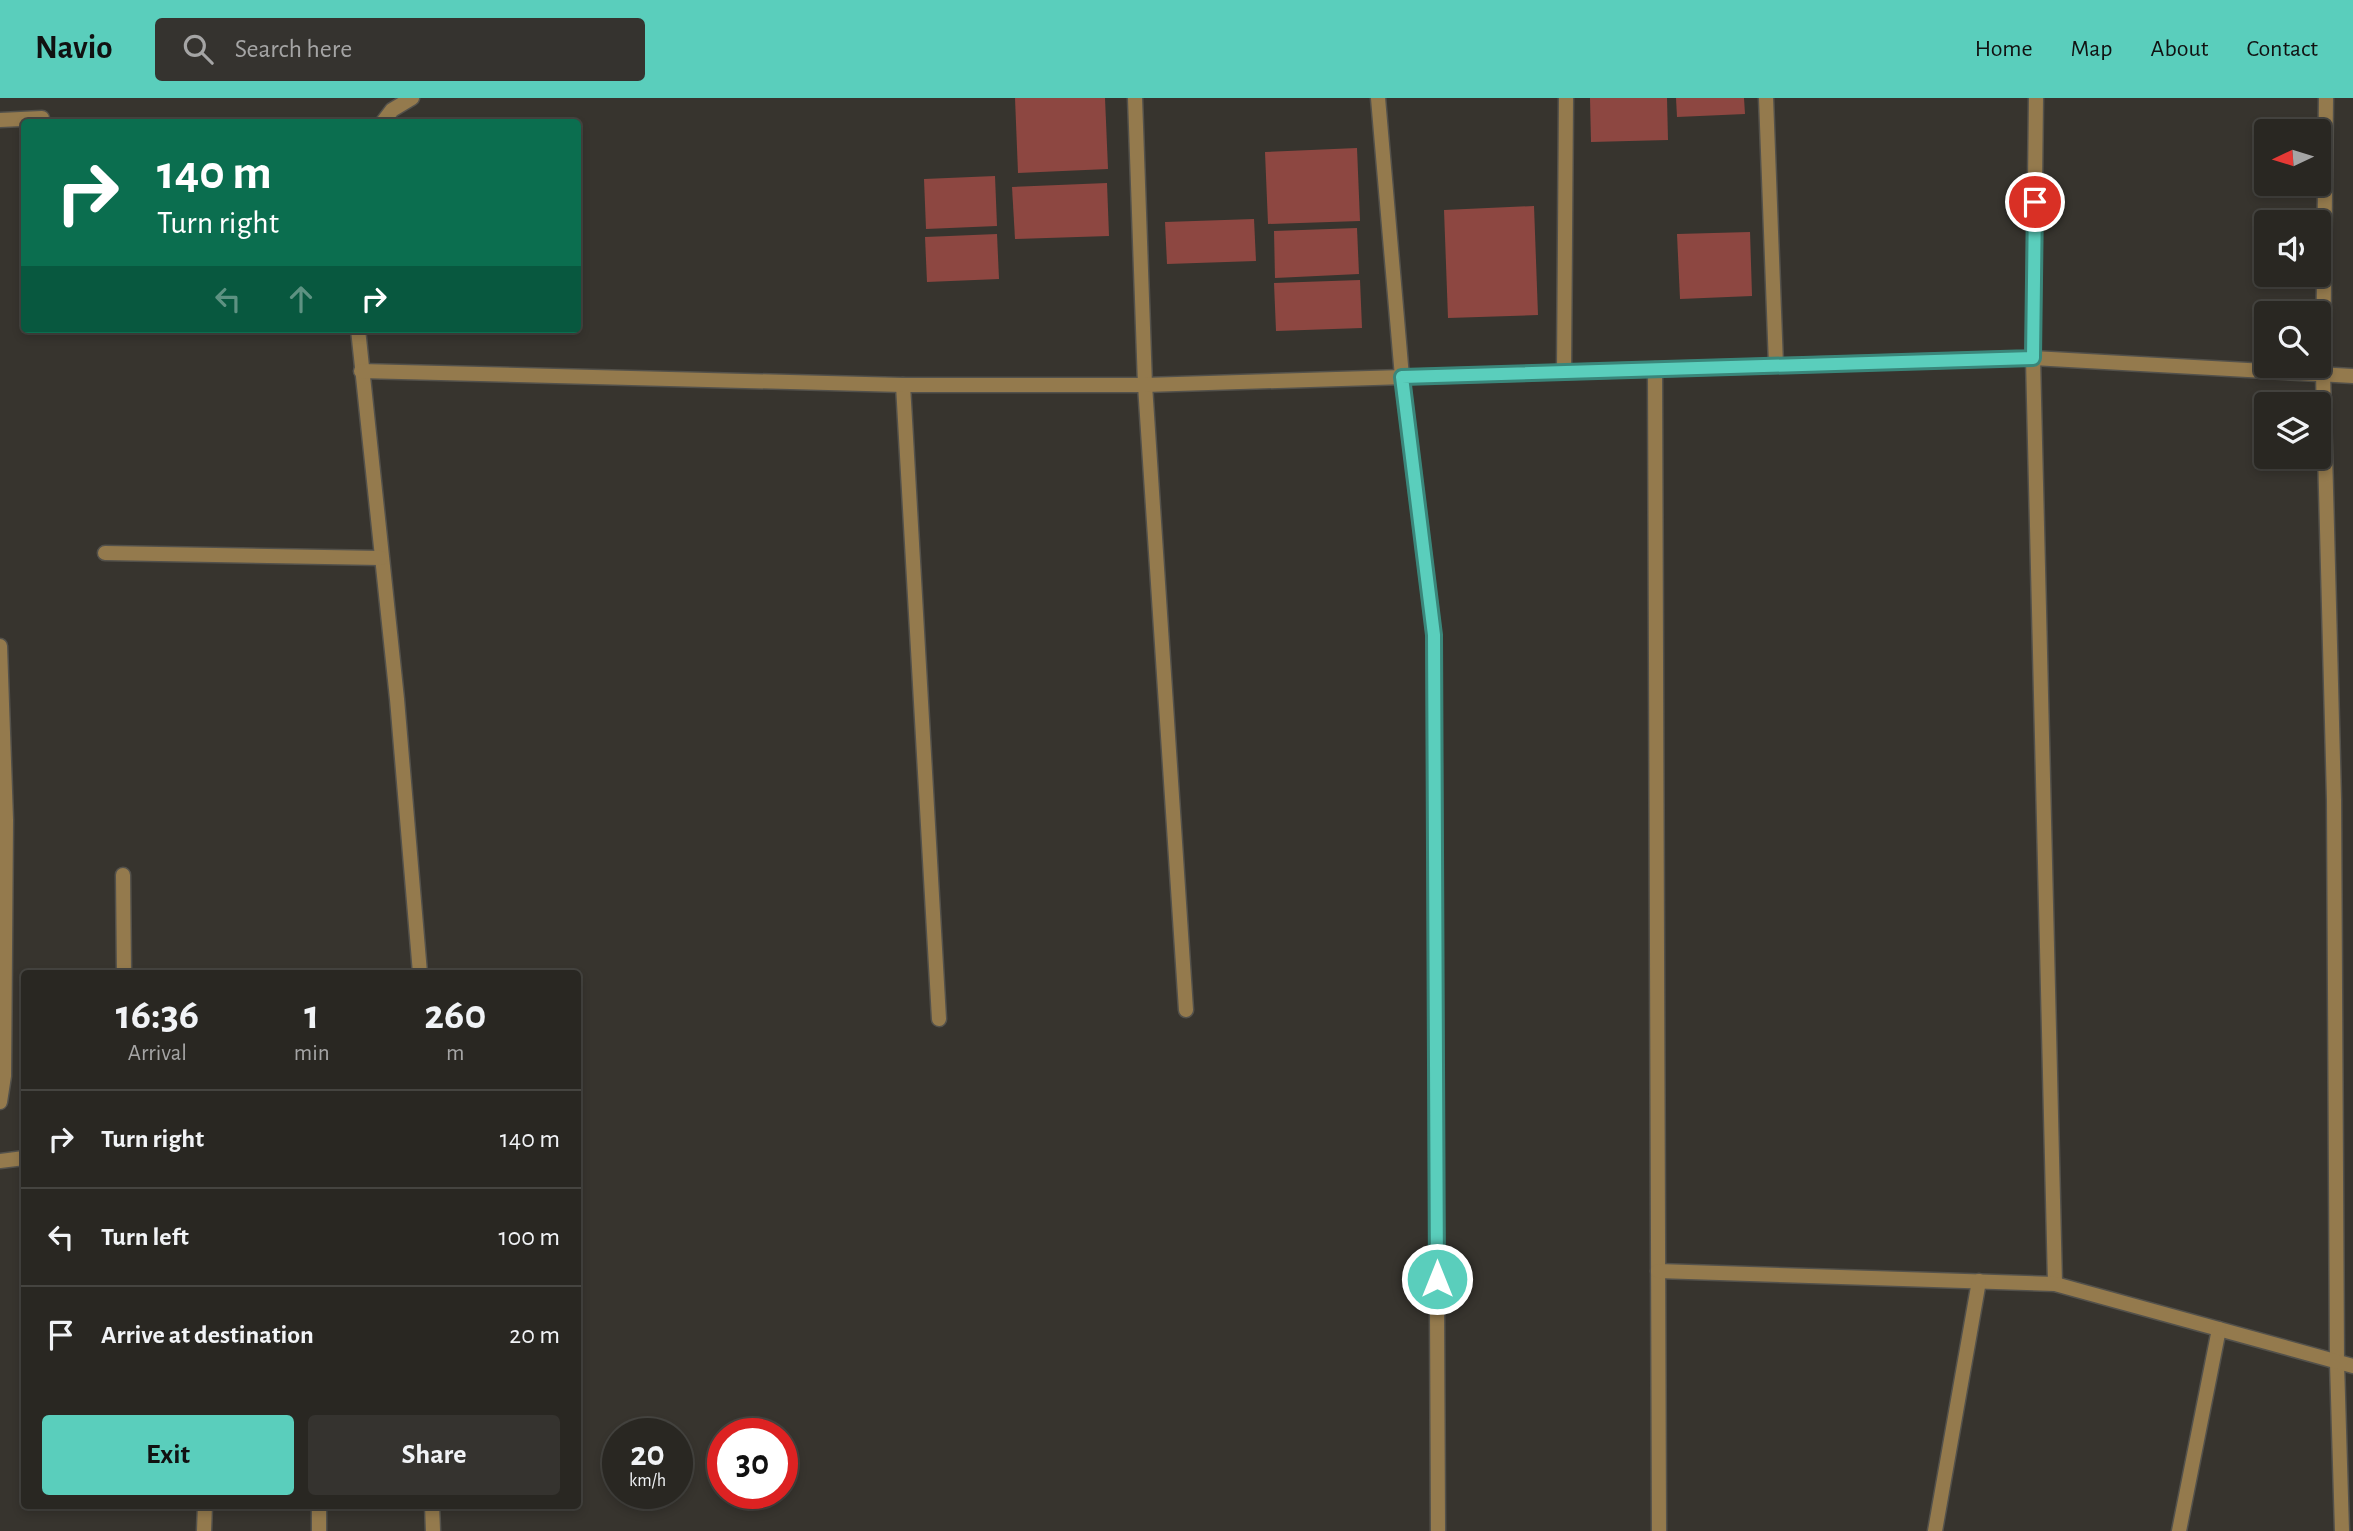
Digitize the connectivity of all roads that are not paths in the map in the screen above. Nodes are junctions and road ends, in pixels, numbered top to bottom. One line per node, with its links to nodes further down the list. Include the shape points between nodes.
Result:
1 (412, 98): 9 (street)
2 (1135, 98): 24 (street)
3 (1378, 98): 21 (street)
4 (1566, 98): 18 (street)
5 (1766, 98): 14 (street)
6 (2036, 98): 13 (street)
7 (2326, 98): 11 (street)
8 (42, 118): 10 (street)
9 (385, 119)
10 (0, 120)
11 (2324, 301)
12 (358, 333): 17 (street)
13 (2033, 358): 14 (street); 16 (street); 38 (street)
14 (1776, 365): 15 (street)
15 (1655, 369): 18 (street); 36 (street)
16 (2254, 370)
17 (361, 371): 23 (street); 26 (street)
18 (1564, 372): 21 (street)
19 (2331, 375): 20 (street)
20 (2353, 376)
21 (1402, 377): 24 (street); 48 (street, via 1434,635)
22 (2323, 378): 40 (street, via 2334,800)
23 (903, 385): 24 (street); 32 (street)
24 (1145, 385): 31 (street)
25 (105, 552): 26 (street)
26 (382, 558): 30 (street)
27 (0, 646): 33 (street, via 6,820)
28 (123, 875): 29 (street)
29 (124, 970)
30 (420, 970)
31 (1186, 1010)
32 (939, 1019)
33 (0, 1102)
34 (21, 1158): 35 (street)
35 (0, 1161)
36 (1658, 1270): 37 (street); 49 (street)
37 (1979, 1281): 38 (street); 50 (street)
38 (2055, 1284): 39 (street)
39 (2219, 1329): 40 (street); 51 (street)
40 (2337, 1363): 41 (street); 52 (street)
41 (2353, 1366)
42 (205, 1509): 45 (street)
43 (318, 1509): 46 (street)
44 (432, 1509): 47 (street)
45 (204, 1531)
46 (319, 1531)
47 (433, 1531)
48 (1438, 1531)
49 (1659, 1531)
50 (1935, 1531)
51 (2179, 1531)
52 (2342, 1531)

